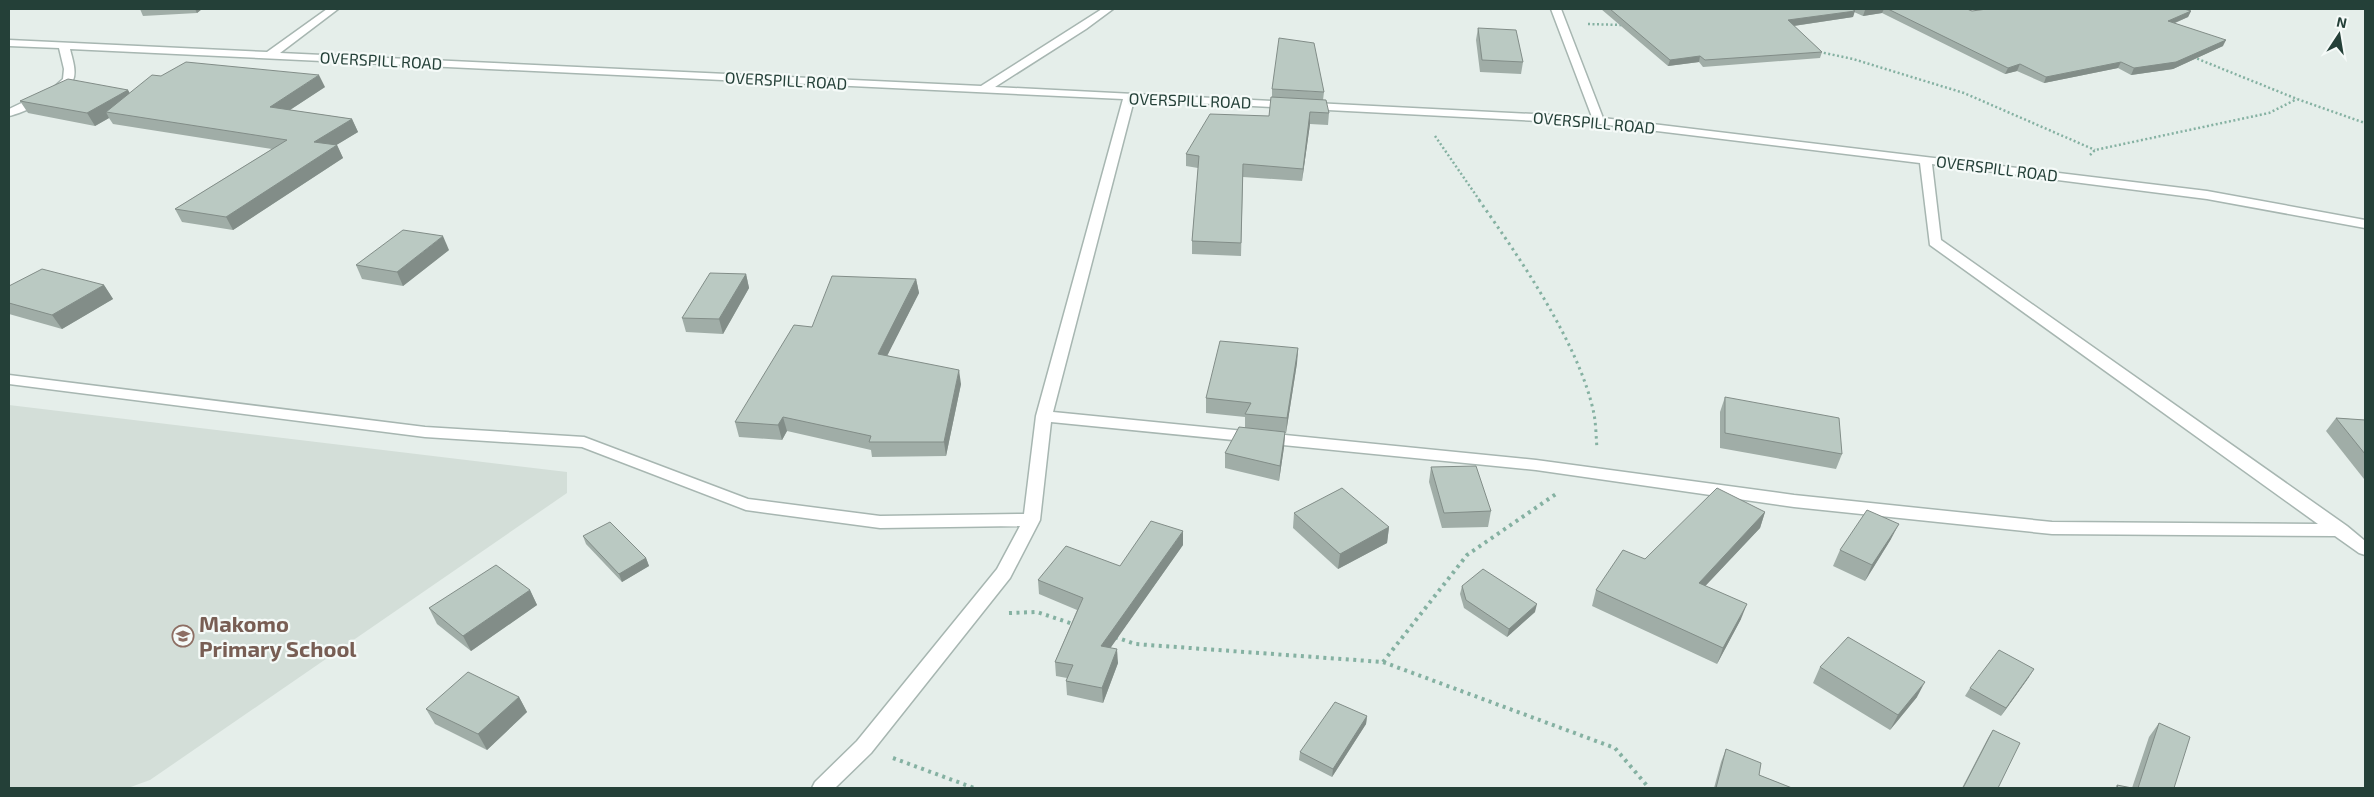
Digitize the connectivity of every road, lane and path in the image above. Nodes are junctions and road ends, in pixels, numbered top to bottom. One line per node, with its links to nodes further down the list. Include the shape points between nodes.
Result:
1 (333, 9): 10 (street)
2 (1108, 9): 11 (street)
3 (1556, 9): 4 (street)
4 (1564, 24): 5 (path); 16 (street)
5 (1628, 25)
6 (9, 43): 7 (street, OVERSPILL ROAD)
7 (64, 46): 10 (street, OVERSPILL ROAD); 15 (street, via 68,80 56,90)
8 (1813, 50): 18 (path, via 1964,93)
9 (2187, 54): 13 (path)
10 (270, 55): 11 (street, OVERSPILL ROAD)
11 (982, 90): 12 (street, OVERSPILL ROAD)
12 (1128, 97): 14 (street, OVERSPILL ROAD); 23 (street)
13 (2297, 99): 17 (path); 18 (path, via 2269,113)
14 (1418, 110): 16 (street, OVERSPILL ROAD); 24 (path, via 1509,245 1566,340 1592,403 1597,447)
15 (9, 113)
16 (1599, 121): 19 (street, OVERSPILL ROAD)
17 (2365, 123)
18 (2094, 150): 20 (path)
19 (1926, 160): 20 (street, OVERSPILL ROAD); 26 (street, via 1935,242)
20 (2071, 177): 21 (street, OVERSPILL ROAD, via 2207,195)
21 (2365, 224)
22 (9, 379): 25 (street, via 425,432 584,442 746,504 880,522)
23 (1044, 416): 24 (street, via 1536,464); 25 (street)
24 (1587, 472): 26 (street, via 1794,501 2052,528); 31 (path, via 1467,555)
25 (1032, 520): 28 (street, via 1004,573)
26 (2341, 530): 27 (street)
27 (2365, 548)
28 (968, 615): 29 (path, via 1037,612); 32 (street)
29 (1082, 626)
30 (1108, 635): 31 (path, via 1135,644)
31 (1383, 662): 35 (path, via 1615,748)
32 (864, 747): 33 (street); 34 (path)
33 (822, 788)
34 (974, 788)
35 (1649, 788)

